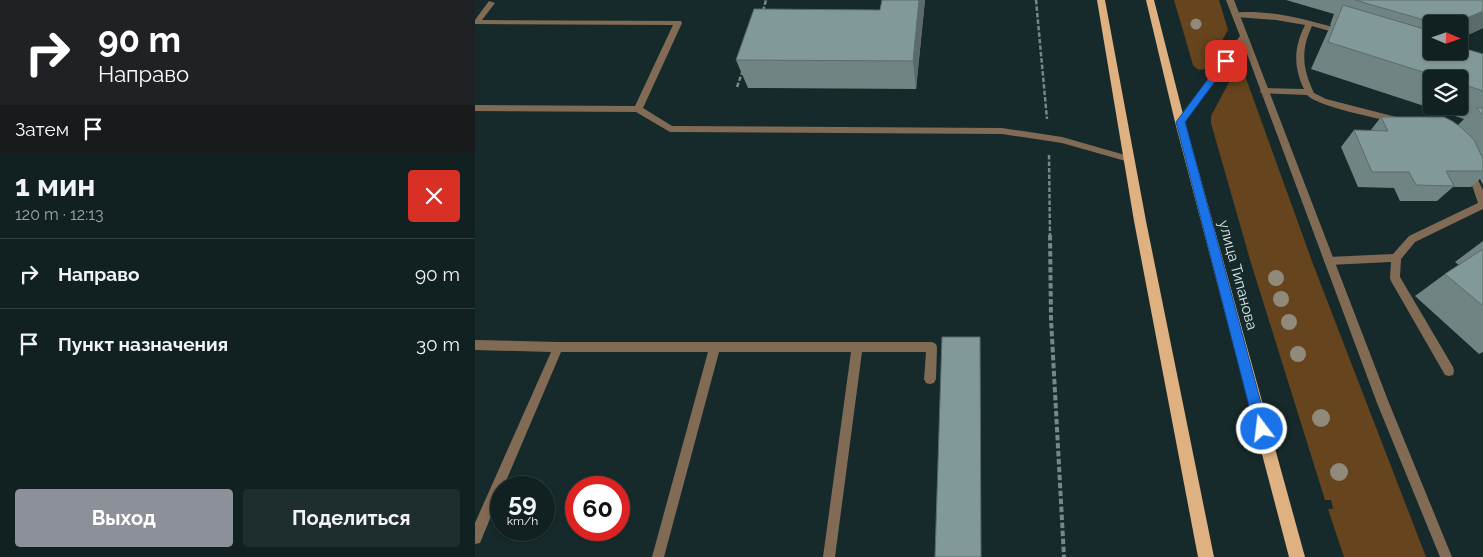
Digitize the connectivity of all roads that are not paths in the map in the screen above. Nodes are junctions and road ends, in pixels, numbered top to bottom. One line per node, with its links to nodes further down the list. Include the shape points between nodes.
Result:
1 (1101, 0): 16 (main road)
2 (1150, 0): 14 (main road, улица Типанова)
3 (1230, 0): 5 (street)
4 (491, 3): 6 (street)
5 (1235, 15): 7 (street, via 1268,16); 9 (street)
6 (476, 22): 13 (street, via 678,23)
7 (1310, 23): 8 (street); 11 (street, via 1300,40 1299,58 1302,76)
8 (1347, 34)
9 (1244, 36): 10 (street); 14 (street)
10 (1264, 91): 11 (street); 19 (street)
11 (1310, 92): 15 (street, via 1324,100)
12 (475, 108): 13 (street)
13 (638, 109): 16 (street, via 670,129 1003,131 1048,138)
14 (1180, 122): 30 (main road, улица Типанова)
15 (1409, 123)
16 (1129, 159): 29 (main road)
17 (1465, 163): 18 (street, via 1483,205 1412,239)
18 (1396, 258): 19 (street); 24 (street, via 1395,278)
19 (1329, 261): 31 (street)
20 (475, 345): 21 (street)
21 (558, 347): 22 (street); 26 (street)
22 (715, 347): 23 (street); 27 (street)
23 (857, 347): 25 (street, via 931,348); 28 (street)
24 (1449, 371)
25 (930, 380)
26 (475, 538)
27 (658, 557)
28 (829, 557)
29 (1206, 557)
30 (1297, 557)
31 (1446, 557)

